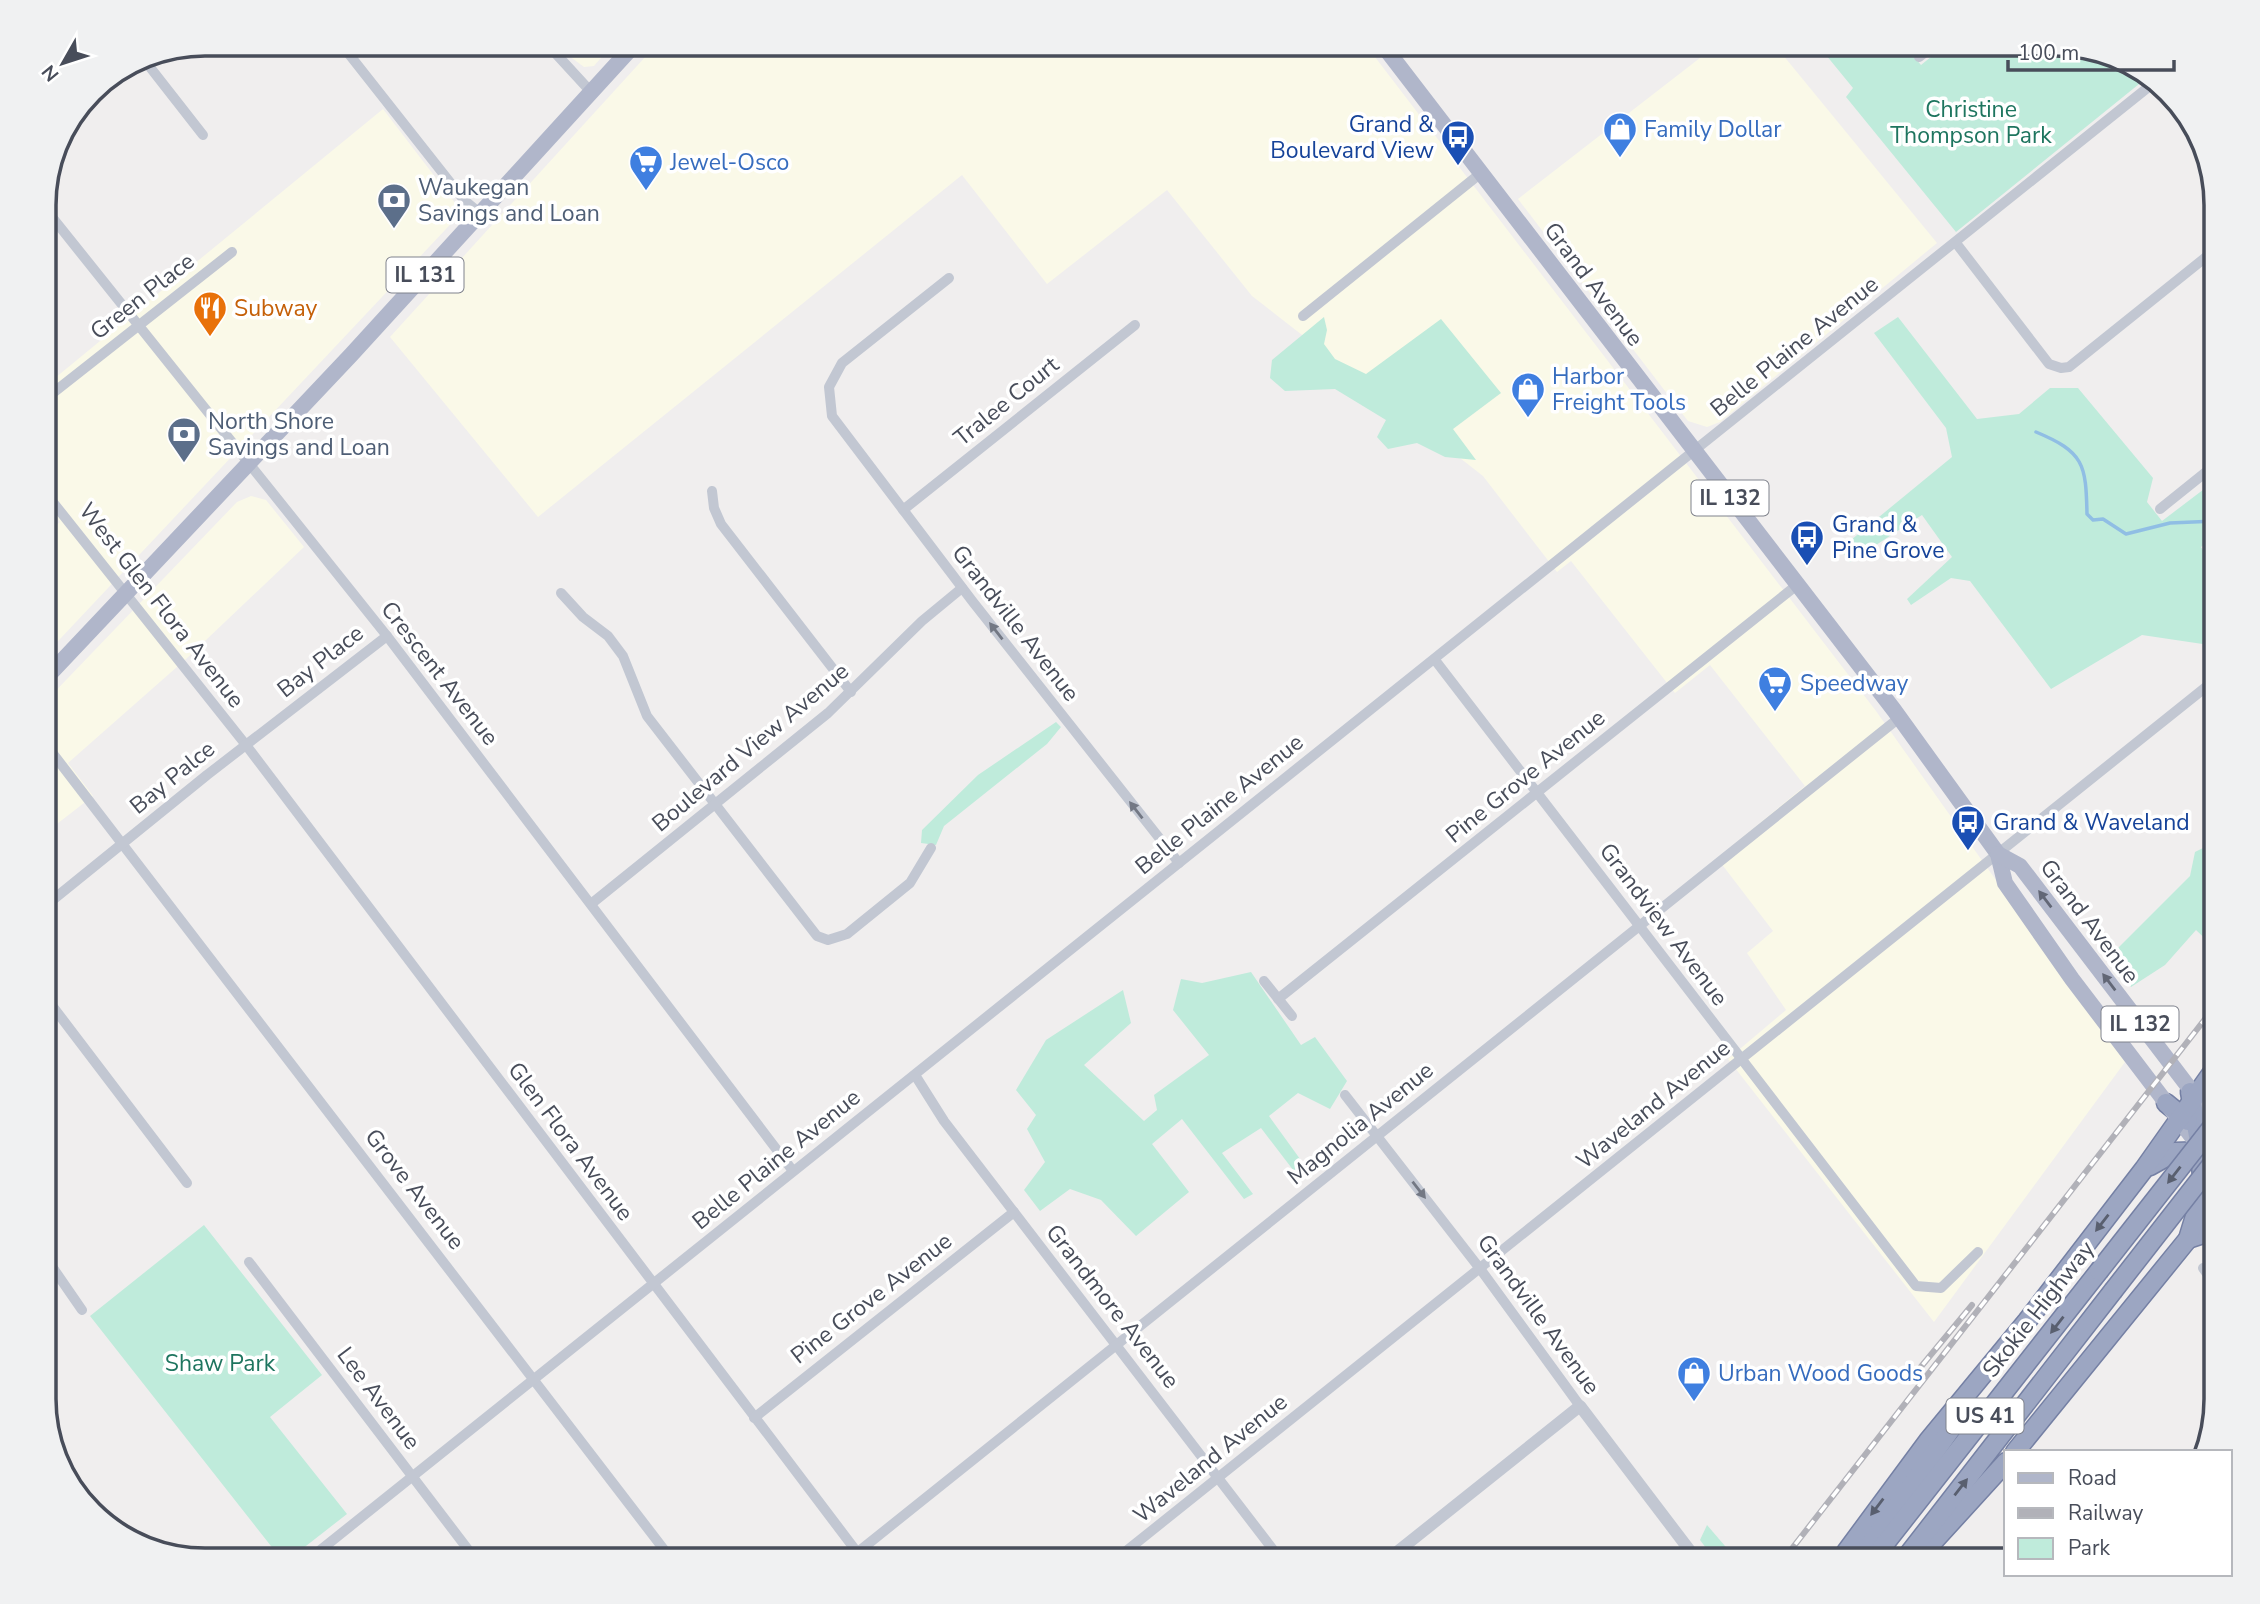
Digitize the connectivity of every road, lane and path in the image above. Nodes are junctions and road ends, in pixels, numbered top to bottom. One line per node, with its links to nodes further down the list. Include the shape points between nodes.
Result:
1 (350, 56): 10 (street, via 464,200)
2 (558, 56): 7 (street)
3 (624, 56): 7 (main road, IL 131)
4 (1391, 56): 9 (main road, Grand Avenue / IL 132)
5 (149, 67): 8 (street)
6 (2148, 89): 12 (street, Belle Plaine Avenue)
7 (592, 93): 10 (main road, IL 131)
8 (203, 135)
9 (1480, 173): 16 (street); 20 (main road, Grand Avenue / IL 132)
10 (481, 214): 21 (main road, IL 131)
11 (56, 222): 18 (street, Crescent Avenue)
12 (1956, 243): 14 (street, via 2055,368 2068,367); 20 (street, Belle Plaine Avenue)
13 (232, 252): 18 (street, Green Place)
14 (2204, 259)
15 (948, 278): 26 (street, Grandville Avenue, via 842,363 829,387 828,403 835,422)
16 (1303, 316)
17 (1135, 325): 26 (street, Tralee Court)
18 (138, 326): 19 (street, Green Place); 21 (street, Crescent Avenue)
19 (56, 391)
20 (1695, 452): 27 (main road, Grand Avenue / IL 132); 32 (street, Belle Plaine Avenue)
21 (248, 465): 30 (main road, IL 131); 31 (street, Crescent Avenue)
22 (2204, 474): 25 (street)
23 (712, 491): 35 (street, via 722,524)
24 (56, 506): 30 (street, West Glen Flora Avenue)
25 (2160, 509)
26 (902, 510): 28 (street, Grandville Avenue)
27 (1797, 585): 36 (main road, Grand Avenue / IL 132); 39 (street, Pine Grove Avenue)
28 (962, 588): 35 (street, Boulevard View Avenue); 44 (street, Grandville Avenue, one-way to 28)
29 (561, 593): 40 (street, via 623,656 647,716)
30 (126, 594): 33 (main road, IL 131); 37 (street, West Glen Flora Avenue)
31 (387, 636): 37 (street, Bay Place); 46 (street, Crescent Avenue)
32 (1435, 660): 39 (street, Grandview Avenue); 44 (street, Belle Plaine Avenue)
33 (56, 667)
34 (2204, 689): 43 (street, Waveland Avenue)
35 (851, 692): 40 (street, Boulevard View Avenue)
36 (1899, 718): 43 (main road, Grand Avenue / IL 132); 47 (street, Magnolia Avenue)
37 (246, 745): 41 (street, Bay Palce); 79 (street, Glen Flora Avenue)
38 (56, 757): 41 (street, Grove Avenue)
39 (1538, 794): 47 (street, Grandview Avenue); 49 (street, Pine Grove Avenue)
40 (715, 805): 42 (street, via 810,929 828,940 847,934 899,893); 46 (street, Boulevard View Avenue)
41 (124, 843): 45 (street); 83 (street, Grove Avenue)
42 (931, 848)
43 (1998, 854): 52 (street, Waveland Avenue); 55 (main road, Grand Avenue / IL 132, one-way to 43, via 2020,866); 57 (main road, Grand Avenue / IL 132, via 2005,883)
44 (1179, 863): 53 (street, Belle Plaine Avenue)
45 (56, 897)
46 (591, 904): 69 (street, Crescent Avenue)
47 (1638, 926): 52 (street, Grandview Avenue); 62 (street, Magnolia Avenue)
48 (1264, 981): 49 (street)
49 (1278, 999): 51 (street)
50 (56, 1011): 71 (street)
51 (1292, 1016)
52 (1741, 1060): 75 (street, Grandview Avenue, via 1916,1286 1941,1288); 77 (street, Waveland Avenue)
53 (915, 1075): 69 (street, Belle Plaine Avenue); 72 (street, Grandmore Avenue)
54 (2204, 1081): 55 (highway)
55 (2192, 1094): 58 (main road, Grand Avenue / IL 132); 59 (highway); 60 (highway)
56 (1345, 1095): 62 (street, Grandville Avenue)
57 (2165, 1103): 59 (highway)
58 (2204, 1108)
59 (2179, 1117): 60 (highway); 65 (main road); 68 (highway)
60 (2198, 1128): 61 (highway); 64 (highway)
61 (2204, 1130)
62 (1377, 1136): 77 (street, Grandville Avenue, one-way to 77); 82 (street, Magnolia Avenue)
63 (2204, 1138): 101 (highway, Skokie Highway / US 41, one-way to 101, bridge)
64 (2204, 1144)
65 (2204, 1148)
66 (2204, 1152): 68 (highway, via 2175,1152)
67 (2204, 1156): 102 (highway, Skokie Highway / US 41, one-way to 67, bridge, via 2113,1291)
68 (2144, 1170): 81 (highway, one-way to 81)
69 (793, 1171): 79 (street, Belle Plaine Avenue)
70 (2204, 1180): 74 (highway)
71 (187, 1183)
72 (1014, 1212): 82 (street, Grandmore Avenue); 85 (street, Pine Grove Avenue)
73 (2204, 1230): 74 (highway)
74 (2188, 1239): 86 (highway)
75 (1978, 1252)
76 (249, 1262): 88 (street, Lee Avenue)
77 (1481, 1270): 84 (street, Grandville Avenue); 89 (street, Waveland Avenue)
78 (56, 1272): 80 (street)
79 (652, 1284): 83 (street, Belle Plaine Avenue); 85 (street, Glen Flora Avenue)
80 (82, 1310)
81 (2027, 1321): 99 (highway, one-way to 99, via 1927,1441); 100 (highway)
82 (1117, 1345): 89 (street, Grandmore Avenue); 94 (street, Magnolia Avenue)
83 (535, 1378): 88 (street, Belle Plaine Avenue); 92 (street, Grove Avenue)
84 (1580, 1406): 97 (street); 98 (street, Grandville Avenue)
85 (754, 1418): 93 (street, Glen Flora Avenue)
86 (2017, 1450)
87 (2004, 1464): 103 (highway)
88 (412, 1476): 90 (street, Belle Plaine Avenue); 91 (street, Lee Avenue)
89 (1219, 1477): 95 (street, Waveland Avenue); 96 (street, Grandmore Avenue)
90 (323, 1548)
91 (467, 1548)
92 (663, 1548)
93 (854, 1548)
94 (870, 1548)
95 (1130, 1548)
96 (1272, 1548)
97 (1402, 1548)
98 (1688, 1548)
99 (1849, 1548)
100 (1867, 1548)
101 (1881, 1548)
102 (1913, 1548)
103 (1926, 1548)

